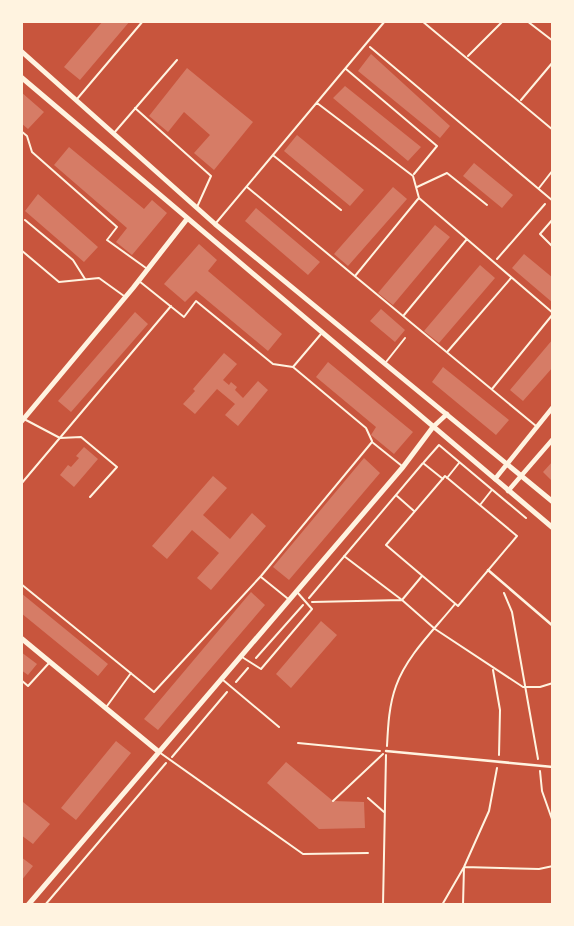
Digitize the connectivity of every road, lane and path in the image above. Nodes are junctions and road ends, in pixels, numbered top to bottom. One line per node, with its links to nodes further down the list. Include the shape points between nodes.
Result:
1 (143, 21): 14 (lane)
2 (385, 21): 7 (lane)
3 (422, 21): 9 (path)
4 (503, 21): 9 (path)
5 (527, 21): 6 (path)
6 (553, 41)
7 (366, 44): 12 (lane); 26 (path)
8 (21, 51): 14 (main road)
9 (468, 57): 15 (path)
10 (177, 60): 17 (lane)
11 (553, 62): 15 (path)
12 (346, 68): 16 (lane); 23 (lane, via 437,146)
13 (21, 77): 33 (main road)
14 (76, 100): 20 (main road)
15 (521, 101): 18 (path)
16 (317, 103): 21 (lane); 23 (lane)
17 (135, 108): 20 (lane); 31 (lane, via 211,177)
18 (553, 130)
19 (21, 131): 41 (lane, via 32,152 117,227 107,240)
20 (114, 133): 31 (main road)
21 (273, 155): 24 (lane); 32 (lane)
22 (553, 170): 26 (path)
23 (413, 176): 25 (lane)
24 (247, 187): 36 (lane); 42 (lane)
25 (416, 188): 27 (lane); 30 (lane, via 447,173)
26 (538, 188): 28 (path)
27 (419, 198): 37 (lane); 42 (lane)
28 (553, 201)
29 (545, 204): 40 (path)
30 (487, 205)
31 (197, 208): 33 (main road); 36 (main road)
32 (341, 210)
33 (187, 219): 41 (main road); 50 (main road)
34 (553, 219): 38 (lane, via 540,234)
35 (25, 220): 44 (lane, via 73,260)
36 (215, 224): 53 (main road)
37 (467, 239): 40 (lane); 49 (lane)
38 (553, 247)
39 (21, 250): 44 (lane, via 59,282)
40 (494, 262): 43 (lane)
41 (147, 269): 45 (main road)
42 (355, 276): 49 (lane)
43 (512, 278): 48 (lane); 52 (lane)
44 (86, 279): 46 (lane, via 99,278)
45 (138, 281): 46 (main road); 47 (lane)
46 (125, 297): 58 (main road)
47 (171, 306): 54 (lane, via 184,317 197,301 273,364); 61 (lane)
48 (553, 314): 55 (lane)
49 (403, 316): 52 (lane)
50 (323, 333): 54 (lane); 59 (main road)
51 (405, 338): 53 (lane)
52 (447, 352): 55 (lane)
53 (385, 362): 57 (main road)
54 (293, 367): 63 (lane, via 366,428)
55 (492, 389): 60 (lane)
56 (553, 407): 60 (street)
57 (448, 413): 59 (street); 66 (main road)
58 (22, 420): 61 (lane)
59 (433, 427): 67 (main road); 71 (main road)
60 (537, 427): 66 (street)
61 (60, 438): 72 (lane); 76 (lane, via 81,437 117,467)
62 (553, 439): 68 (street)
63 (372, 442): 67 (lane); 84 (lane)
64 (459, 462): 65 (path, via 439,445); 69 (path); 73 (path)
65 (424, 463): 70 (path); 75 (path)
66 (507, 464): 68 (main road); 71 (street)
67 (403, 467): 88 (main road)
68 (522, 475): 74 (street); 77 (main road)
69 (447, 478): 70 (path); 78 (path)
70 (443, 479): 79 (path)
71 (495, 479): 74 (main road)
72 (21, 484)
73 (492, 490): 78 (path); 80 (path)
74 (508, 491): 81 (main road)
75 (396, 495): 79 (path); 82 (path)
76 (90, 497)
77 (553, 502)
78 (480, 505): 83 (path, via 517,536)
79 (415, 512): 85 (path, via 386,545)
80 (526, 518)
81 (553, 528)
82 (344, 556): 90 (path); 91 (path)
83 (488, 570): 85 (path, via 458,606); 86 (street)
84 (261, 576): 89 (lane); 98 (lane, via 154,692)
85 (422, 576): 90 (path)
86 (499, 579): 92 (street); 103 (path, via 512,612)
87 (21, 584): 98 (lane)
88 (297, 591): 89 (main road); 91 (lane)
89 (289, 600): 94 (main road)
90 (402, 600): 91 (path); 97 (path)
91 (306, 602): 96 (path); 96 (lane, via 312,609 261,669)
92 (553, 625)
93 (21, 638): 95 (main road)
94 (241, 656): 96 (lane); 99 (main road)
95 (50, 662): 100 (lane, via 28,686); 104 (main road)
96 (252, 663): 102 (path)
97 (492, 668): 103 (path); 110 (path, via 500,710)
98 (131, 673): 104 (lane)
99 (222, 678): 102 (lane); 108 (main road)
100 (21, 680)
101 (553, 683): 103 (path)
102 (232, 687): 105 (lane); 109 (path)
103 (527, 687): 111 (path)
104 (106, 708): 108 (main road)
105 (278, 727)
106 (298, 743): 107 (path)
107 (386, 751): 110 (street); 114 (path)
108 (159, 752): 109 (lane); 120 (main road)
109 (169, 760): 117 (lane, via 303,854); 121 (path)
110 (498, 761): 111 (street); 119 (path, via 489,811)
111 (539, 765): 112 (street); 116 (path, via 541,791)
112 (553, 767)
113 (368, 798): 115 (path)
114 (333, 801)
115 (385, 813)
116 (553, 822)
117 (368, 853)
118 (553, 866): 119 (path)
119 (464, 867): 122 (path); 123 (path)
120 (28, 905)
121 (45, 905)
122 (442, 905)
123 (463, 905)

